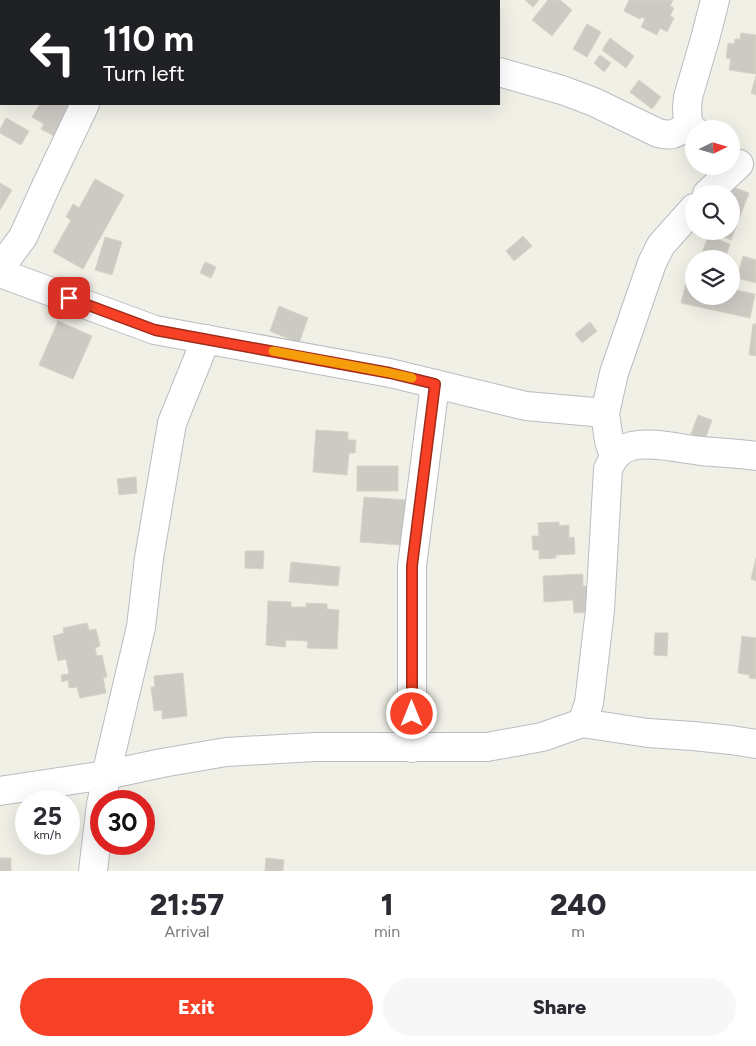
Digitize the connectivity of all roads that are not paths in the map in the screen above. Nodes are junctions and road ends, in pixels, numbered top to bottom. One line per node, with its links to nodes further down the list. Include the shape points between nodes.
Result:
1 (715, 0): 4 (street, via 688,97)
2 (500, 72): 5 (street, via 594,102 666,136)
3 (85, 105): 9 (street, via 23,237)
4 (689, 120)
5 (685, 130)
6 (742, 165): 7 (street)
7 (718, 185)
8 (685, 218): 13 (street, via 661,246 652,263 614,373)
9 (0, 268)
10 (0, 273): 11 (street, via 155,330)
11 (206, 339): 12 (street); 19 (street, via 172,423 141,627)
12 (435, 384): 13 (street, via 526,406); 18 (street, via 412,566)
13 (605, 414): 14 (street)
14 (614, 456): 15 (street, via 631,446 645,444); 16 (street, via 608,469 600,610 589,703)
15 (756, 456)
16 (582, 723): 17 (street); 18 (street, via 542,737 487,747)
17 (756, 744)
18 (412, 748): 20 (street, via 314,747 226,752 162,763)
19 (104, 790)
20 (109, 790)
21 (0, 791): 22 (street)
22 (90, 793)
23 (95, 855): 24 (street)
24 (93, 871)

